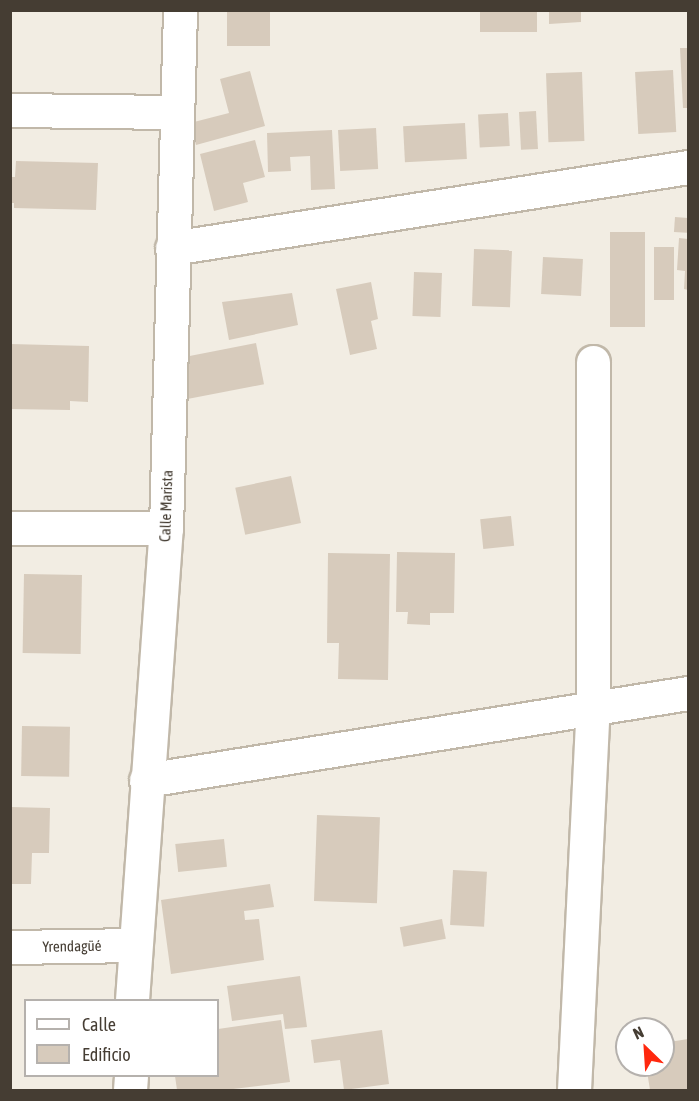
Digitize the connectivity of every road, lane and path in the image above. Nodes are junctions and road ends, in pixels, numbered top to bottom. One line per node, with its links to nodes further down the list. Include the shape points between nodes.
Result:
1 (180, 10): 3 (street, Calle Marista)
2 (10, 110): 3 (street)
3 (175, 112): 5 (street, Calle Marista)
4 (688, 167): 5 (street)
5 (172, 248): 8 (street, Calle Marista)
6 (593, 362): 10 (street)
7 (10, 528): 8 (street)
8 (166, 528): 11 (street, Calle Marista)
9 (688, 693): 10 (street)
10 (593, 708): 11 (street); 15 (street)
11 (146, 780): 12 (street, Calle Marista)
12 (133, 945): 13 (street, Yrendagüé); 14 (street, Calle Marista)
13 (10, 946)
14 (132, 999)
15 (574, 1090)

